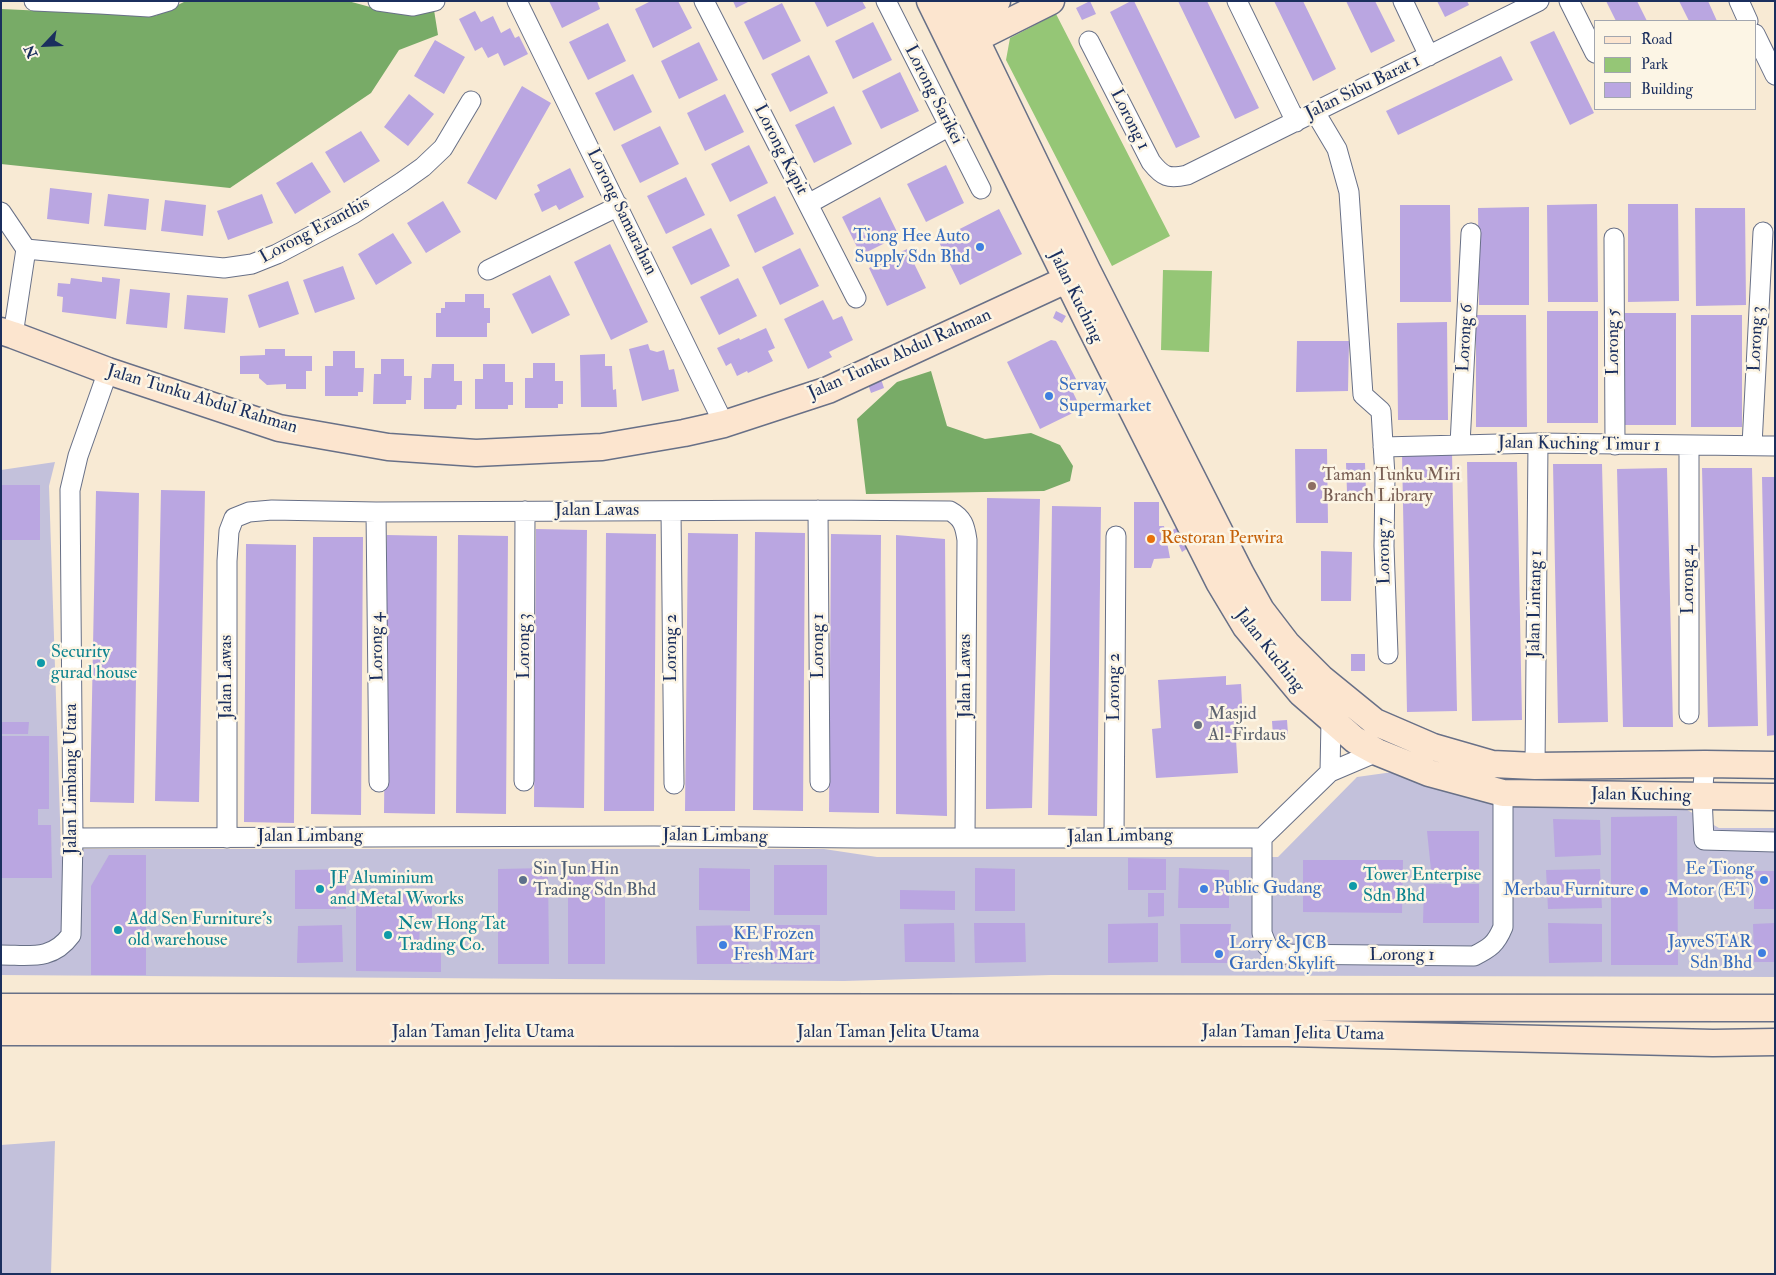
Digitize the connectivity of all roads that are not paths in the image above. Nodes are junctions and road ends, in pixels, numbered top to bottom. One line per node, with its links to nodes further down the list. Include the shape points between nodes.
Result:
1 (34, 1): 16 (street)
2 (169, 1): 16 (street, via 149,7)
3 (378, 1): 4 (street, via 413,6)
4 (435, 1)
5 (517, 1): 31 (street, Lorong Samarahan)
6 (704, 1): 30 (street, Lorong Kapit)
7 (886, 1): 27 (street, Lorong Sarikei)
8 (930, 1): 18 (street, Jalan Kuching)
9 (997, 1): 18 (street)
10 (1051, 1): 18 (street)
11 (1237, 1): 26 (street)
12 (1403, 1): 22 (street)
13 (1539, 1): 22 (street, Jalan Sibu Barat 1)
14 (1569, 1): 21 (street)
15 (1738, 1): 17 (street)
16 (99, 2)
17 (1748, 20)
18 (959, 27): 36 (street, Jalan Kuching); 39 (street, Jalan Kuching)
19 (1756, 36): 23 (street)
20 (1088, 42): 28 (street, Lorong 1, via 1151,162 1168,177)
21 (1594, 50)
22 (1429, 56): 25 (street, Jalan Sibu Barat 1)
23 (1775, 75)
24 (471, 102): 37 (street, Lorong Eranthis, via 443,148 423,167 353,214 252,264 224,268)
25 (1315, 112): 26 (street, Jalan Sibu Barat 1); 52 (street, Lorong 7, via 1337,149 1349,192 1363,395 1381,411)
26 (1296, 122): 28 (street, Jalan Sibu Barat 1)
27 (948, 127): 29 (street, Lorong Sarikei); 30 (street)
28 (1187, 175)
29 (981, 189)
30 (808, 204): 40 (street, Lorong Kapit)
31 (619, 206): 38 (street); 45 (street, Lorong Samarahan)
32 (1, 212): 37 (street)
33 (1763, 232): 49 (street, Lorong 3)
34 (1471, 233): 47 (street, Lorong 6)
35 (1614, 238): 48 (street, Lorong 5)
36 (1047, 239): 39 (street, Jalan Kuching); 41 (street, via 1043,269)
37 (26, 249): 43 (street)
38 (488, 270)
39 (1077, 275): 41 (street, Jalan Tunku Abdul Rahman); 42 (street, Jalan Kuching); 64 (street, Jalan Kuching, via 1261,610 1287,644 1321,678 1376,722 1433,747 1492,764)
40 (856, 298)
41 (1026, 299): 42 (street, via 1058,304); 45 (street, Jalan Tunku Abdul Rahman, via 828,390)
42 (1087, 320): 60 (street, Jalan Kuching, via 1219,582 1246,627 1301,693)
43 (7, 333): 44 (street, Jalan Tunku Abdul Rahman)
44 (108, 371): 45 (street, Jalan Tunku Abdul Rahman, via 279,428 388,447 476,453 602,447); 75 (street, Jalan Limbang Utara, via 84,437 70,490)
45 (724, 424)
46 (1538, 443): 47 (street, Jalan Kuching Timur 1); 48 (street, Jalan Kuching Timur 1); 64 (street, Jalan Lintang 1)
47 (1460, 444): 52 (street, Jalan Kuching Timur 1)
48 (1615, 445): 50 (street, Jalan Kuching Timur 1)
49 (1752, 445): 50 (street, Jalan Kuching Timur 1); 51 (street, Jalan Kuching Timur 1)
50 (1689, 446): 59 (street, Lorong 4)
51 (1775, 446)
52 (1383, 447): 58 (street, Lorong 7)
53 (818, 510): 54 (street, Jalan Lawas); 68 (street, Lorong 1); 73 (street, Jalan Lawas, via 950,511 960,516 965,526)
54 (671, 511): 56 (street, Jalan Lawas); 69 (street, Lorong 2)
55 (376, 512): 56 (street, Jalan Lawas); 67 (street, Lorong 4); 76 (street, Jalan Lawas, via 272,510 241,513 231,524 227,561)
56 (525, 512): 66 (street, Lorong 3)
57 (1116, 536): 74 (street, Lorong 2)
58 (1388, 654)
59 (1689, 714)
60 (1331, 720): 61 (street, Jalan Kuching, via 1355,740); 65 (street)
61 (1377, 752): 65 (street); 70 (street, Jalan Kuching, via 1429,773)
62 (1705, 764): 63 (street, Jalan Kuching); 64 (street, Jalan Kuching); 72 (street)
63 (1775, 765)
64 (1535, 766)
65 (1330, 772): 77 (street)
66 (524, 781)
67 (379, 782)
68 (820, 782)
69 (674, 784)
70 (1503, 793): 72 (street, Jalan Kuching); 77 (street, Lorong 1, via 1503,927 1497,941 1474,956 1276,954 1267,946 1262,933)
71 (1775, 797): 72 (street, Jalan Kuching)
72 (1702, 798): 78 (street, via 1704,840)
73 (965, 837): 74 (street, Jalan Limbang); 76 (street, Jalan Limbang)
74 (1114, 837): 77 (street, Jalan Limbang)
75 (73, 838): 76 (street, Jalan Limbang); 79 (street, Jalan Limbang Utara, via 71,935 52,953)
76 (227, 838)
77 (1262, 838)
78 (1775, 842)
79 (1, 955)
80 (1, 1007): 81 (street, Jalan Taman Jelita Utama)
81 (1712, 1008): 82 (street, Jalan Taman Jelita Utama); 84 (street)
82 (1775, 1008)
83 (1, 1032): 84 (street, Jalan Taman Jelita Utama, via 1288,1033)
84 (1713, 1042): 85 (street, Jalan Taman Jelita Utama)
85 (1775, 1042)

